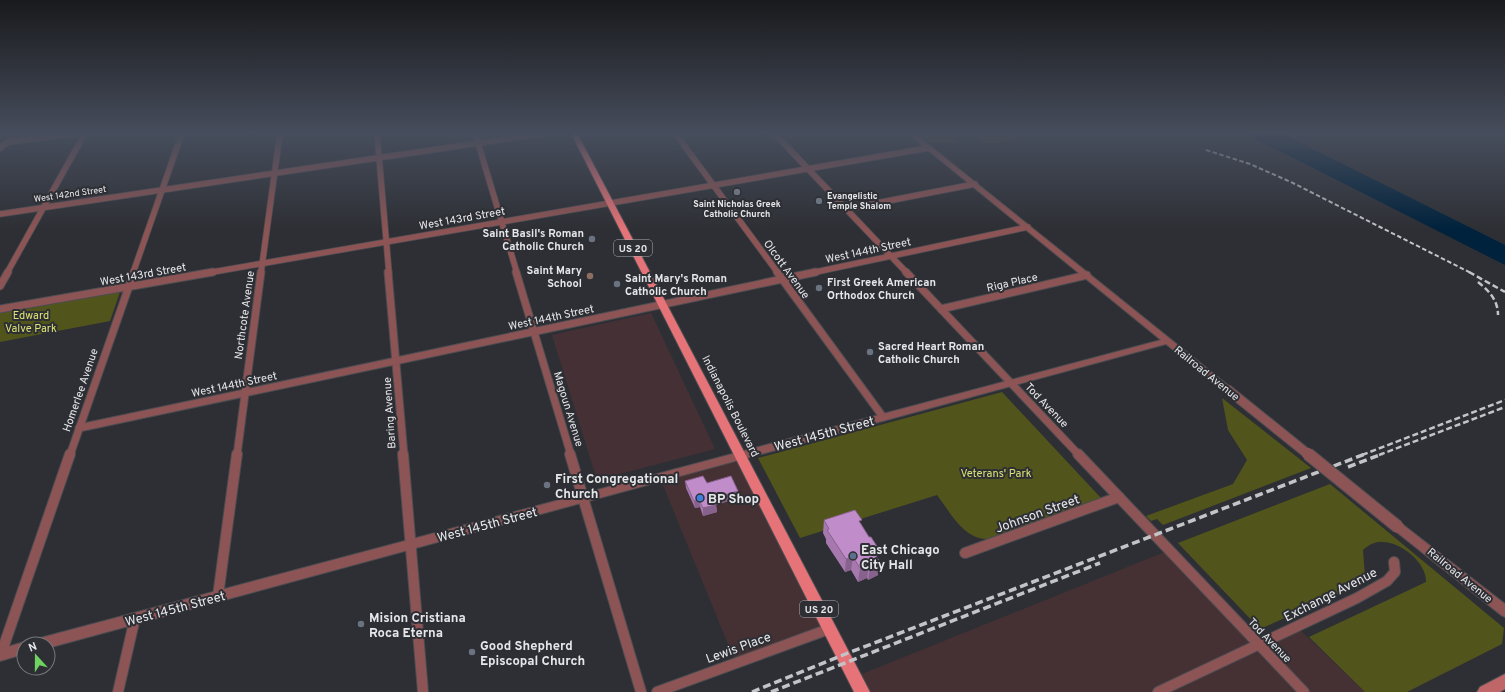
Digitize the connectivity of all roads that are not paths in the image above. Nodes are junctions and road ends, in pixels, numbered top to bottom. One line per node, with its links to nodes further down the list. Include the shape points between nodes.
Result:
1 (67, 165): 18 (street)
2 (171, 165): 16 (street, Homerlee Avenue)
3 (275, 165): 13 (street, Northcote Avenue)
4 (328, 165): 13 (street, West 142nd Street)
5 (380, 165): 23 (street, Baring Avenue)
6 (484, 165): 21 (street, Magoun Avenue)
7 (591, 165): 17 (main road, Indianapolis Boulevard / US 20)
8 (699, 165): 15 (street, Olcott Avenue)
9 (806, 165): 12 (street, Tod Avenue)
10 (824, 165): 12 (street, West 143rd Street)
11 (951, 165): 14 (street, Railroad Avenue)
12 (808, 168): 15 (street, West 143rd Street); 19 (street, Tod Avenue)
13 (274, 173): 16 (street, West 142nd Street); 25 (street, Northcote Avenue)
14 (975, 184): 19 (street); 22 (street, Railroad Avenue)
15 (713, 185): 17 (street, West 143rd Street); 27 (street, Olcott Avenue)
16 (162, 190): 18 (street, West 142nd Street); 29 (street, Homerlee Avenue)
17 (610, 203): 21 (street, West 143rd Street); 30 (main road, Indianapolis Boulevard / US 20)
18 (44, 207): 20 (street, West 142nd Street); 28 (street)
19 (846, 209): 24 (street, Tod Avenue)
20 (0, 214)
21 (501, 222): 23 (street, West 143rd Street); 33 (street, Magoun Avenue)
22 (1028, 228): 24 (street, West 144th Street); 26 (street, Railroad Avenue)
23 (386, 242): 25 (street, West 143rd Street); 35 (street, Baring Avenue)
24 (891, 256): 27 (street, West 144th Street); 32 (street, Tod Avenue)
25 (262, 263): 29 (street, West 143rd Street); 37 (street, Northcote Avenue)
26 (1087, 275): 32 (street, Riga Place); 34 (street, Railroad Avenue)
27 (782, 280): 30 (street, West 144th Street); 38 (street, Olcott Avenue)
28 (0, 286)
29 (128, 286): 31 (street, West 143rd Street); 39 (street, Homerlee Avenue)
30 (662, 304): 33 (street, West 144th Street); 40 (main road, Indianapolis Boulevard / US 20)
31 (0, 308)
32 (941, 309): 36 (street, Tod Avenue)
33 (534, 332): 35 (street, West 144th Street); 42 (street, Magoun Avenue)
34 (1167, 341): 36 (street, West 145th Street); 47 (street, Railroad Avenue, bridge)
35 (396, 361): 37 (street, West 144th Street); 43 (street, Baring Avenue)
36 (1010, 383): 38 (street, West 145th Street); 41 (street, Tod Avenue)
37 (245, 393): 39 (street, West 144th Street); 46 (street, Northcote Avenue)
38 (883, 417): 40 (street, West 145th Street)
39 (80, 428): 53 (street, Homerlee Avenue)
40 (740, 456): 42 (street, West 145th Street); 49 (main road, Indianapolis Boulevard / US 20)
41 (1118, 497): 44 (street, Johnson Street); 51 (street, Tod Avenue)
42 (583, 498): 43 (street, West 145th Street); 57 (street, Magoun Avenue)
43 (410, 544): 46 (street, West 145th Street); 56 (street, Baring Avenue)
44 (965, 553)
45 (1394, 562): 51 (street, Exchange Avenue, via 1395,572 1387,581)
46 (218, 596): 48 (street, West 145th Street)
47 (1505, 612)
48 (135, 618): 50 (street, West 145th Street); 55 (street)
49 (829, 629): 58 (street, Lewis Place); 59 (main road, Indianapolis Boulevard / US 20)
50 (56, 640)
51 (1260, 645): 60 (street, Exchange Avenue); 61 (street, Tod Avenue)
52 (16, 650): 53 (street)
53 (1, 655)
54 (1505, 682): 62 (main road)
55 (118, 692)
56 (423, 692)
57 (641, 692)
58 (657, 692)
59 (862, 692)
60 (1158, 692)
61 (1304, 692)
62 (1485, 692)

